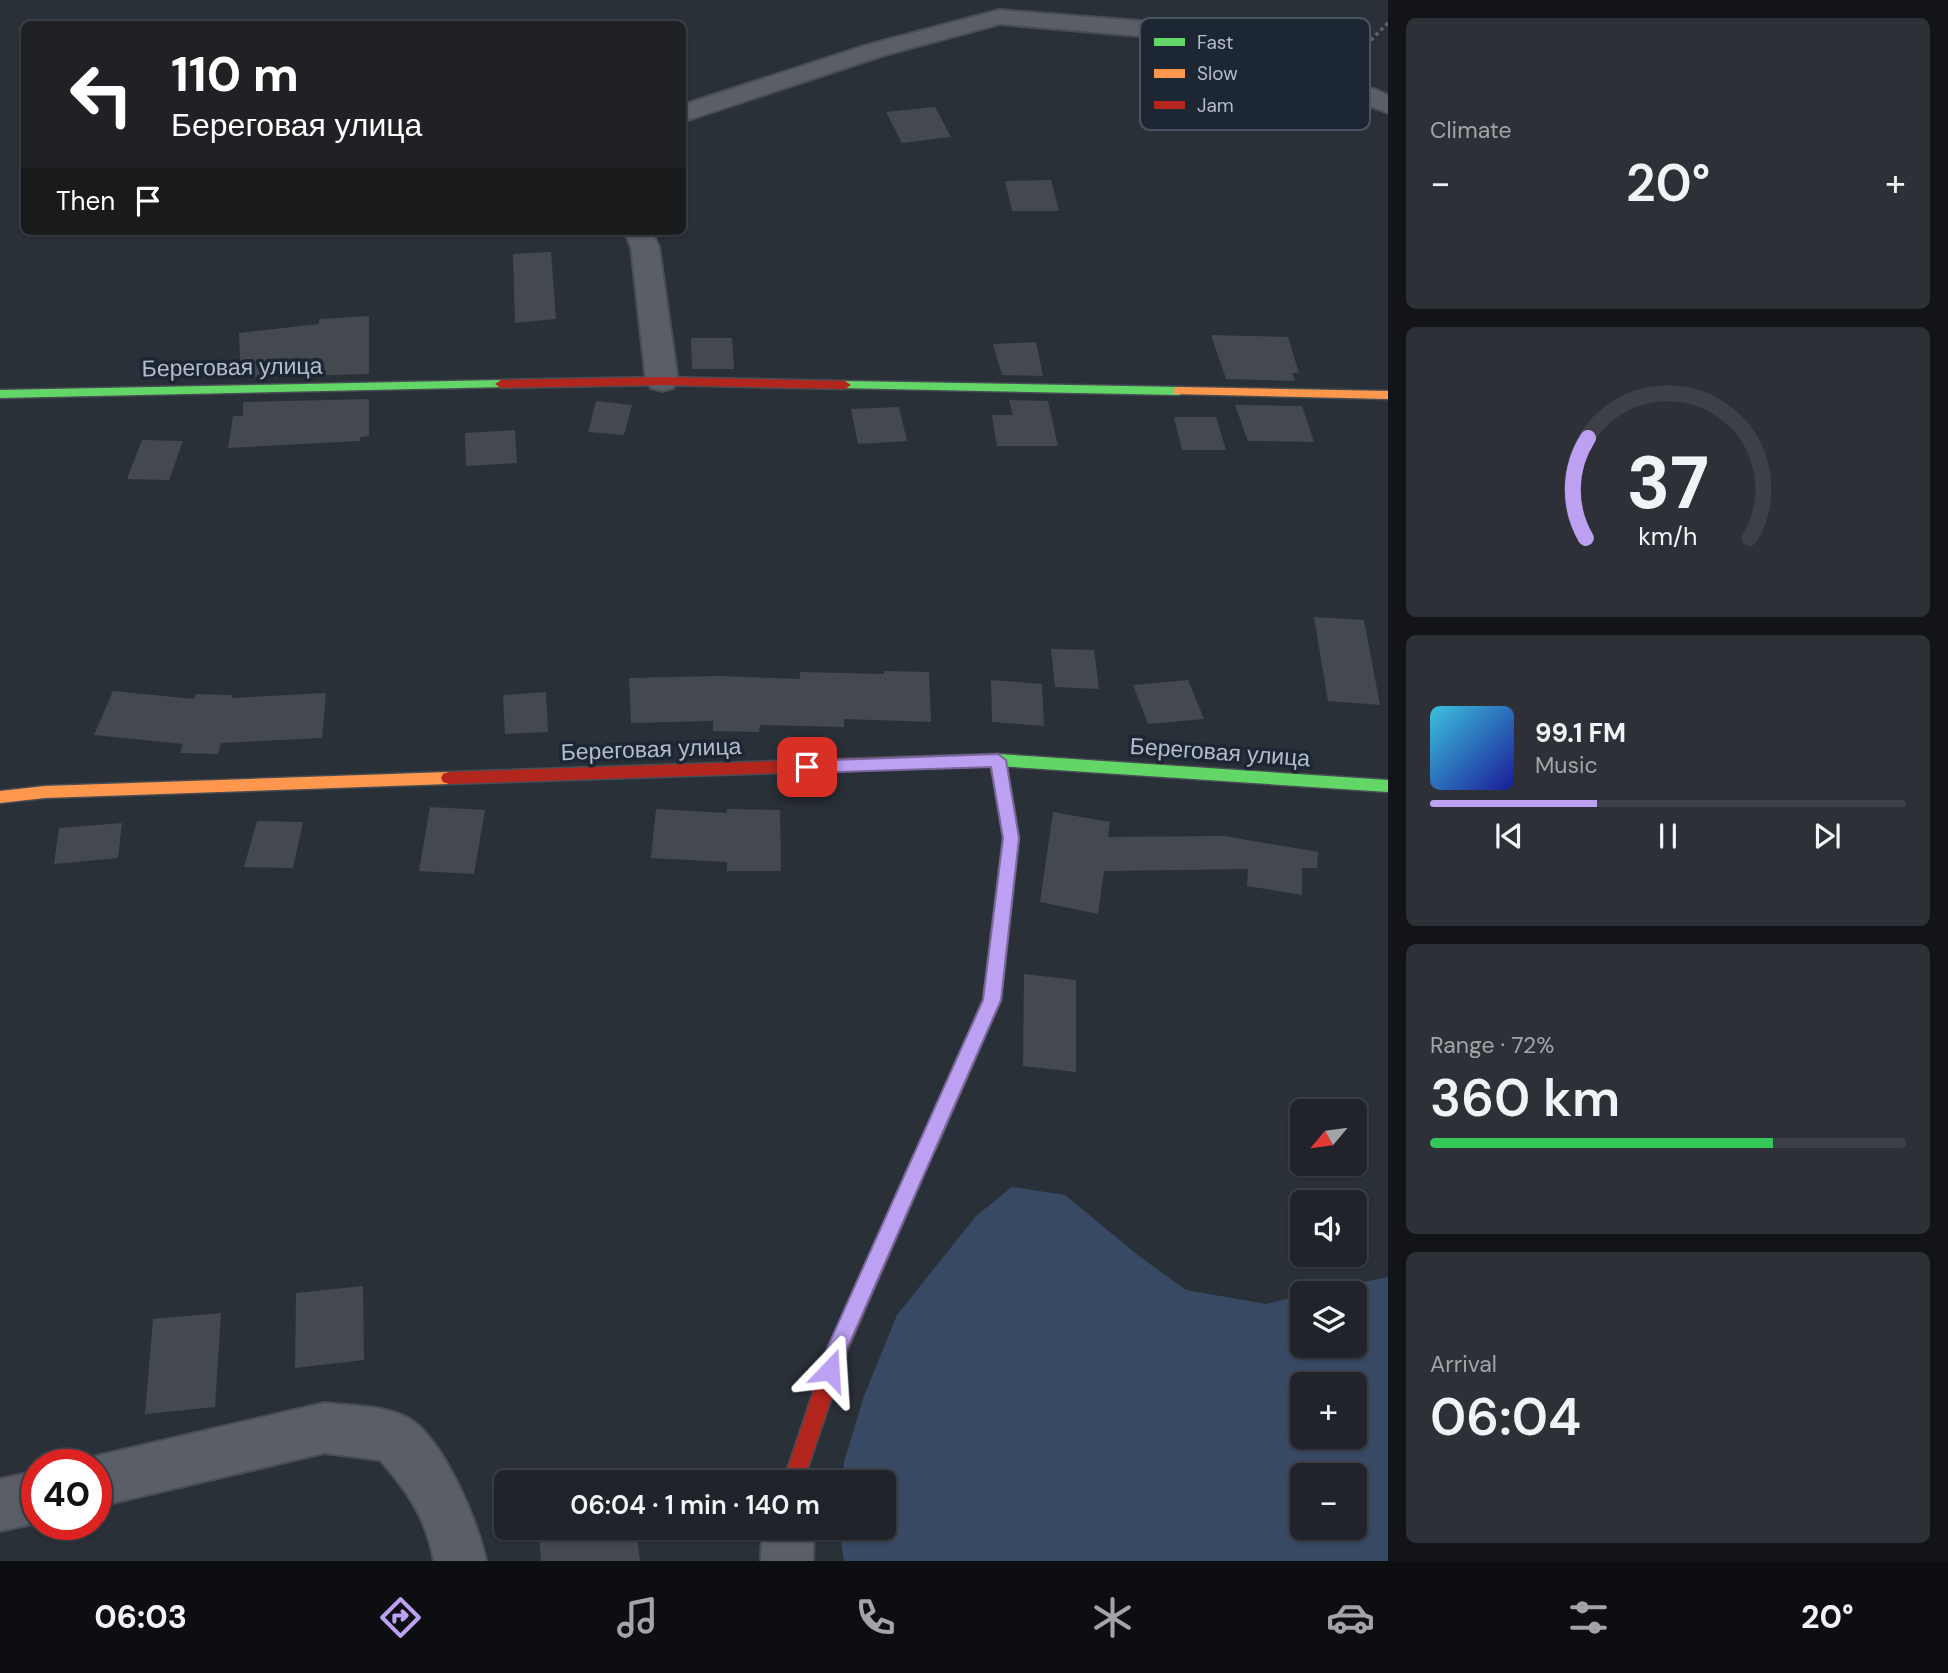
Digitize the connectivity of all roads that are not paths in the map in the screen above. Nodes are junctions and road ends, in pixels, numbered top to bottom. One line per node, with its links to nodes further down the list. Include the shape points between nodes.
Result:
1 (1140, 29): 4 (street, via 999,16 876,50)
2 (1370, 97): 3 (street)
3 (1388, 105)
4 (686, 113)
5 (640, 235): 6 (street)
6 (662, 381): 7 (street, Береговая улица); 8 (street, Береговая улица)
7 (0, 394)
8 (1388, 395)
9 (998, 760): 10 (street, Береговая улица); 11 (street, Береговая улица, via 59,791); 12 (street, via 1011,838 992,1000 838,1348)
10 (1388, 786)
11 (0, 797)
12 (797, 1470)
13 (112, 1478): 17 (street, via 324,1428 393,1437 427,1475 456,1539)
14 (21, 1500): 15 (street)
15 (0, 1505)
16 (788, 1540): 18 (street)
17 (460, 1561)
18 (787, 1561)

